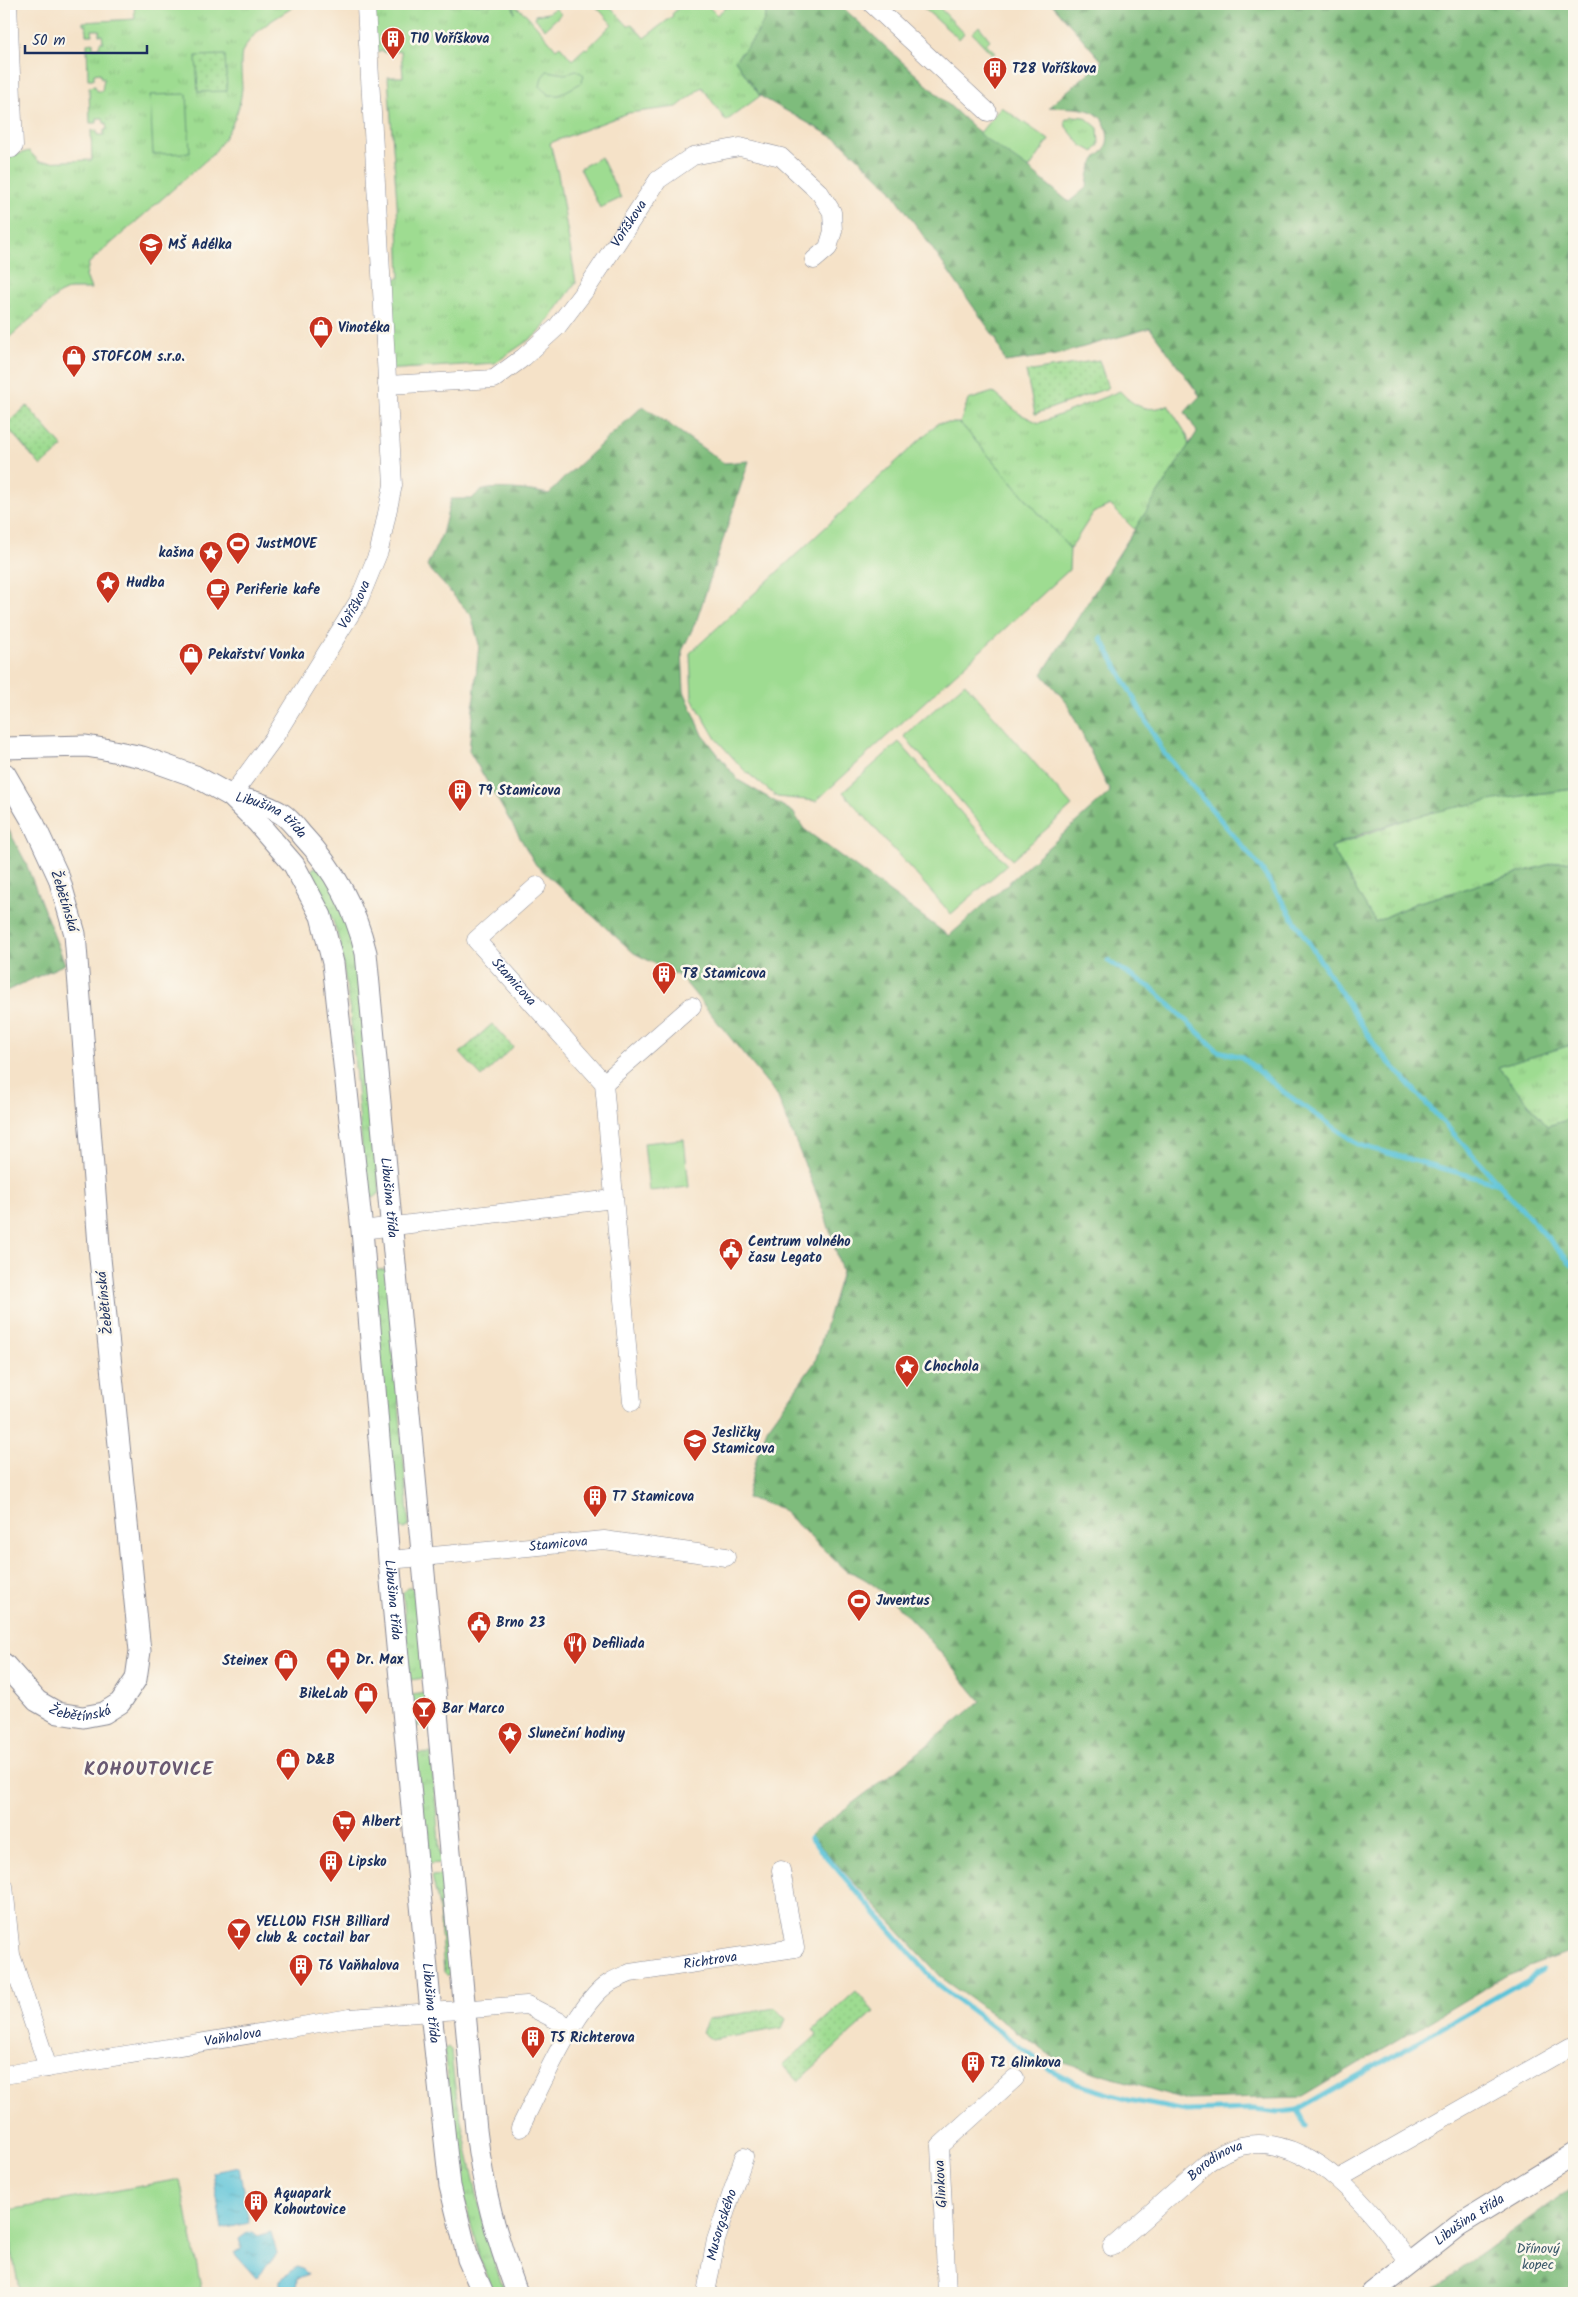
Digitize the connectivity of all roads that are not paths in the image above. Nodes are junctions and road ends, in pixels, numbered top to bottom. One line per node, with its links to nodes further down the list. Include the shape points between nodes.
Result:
1 (8, 4): 5 (street, via 14,146 11,148)
2 (872, 4): 4 (street)
3 (368, 5): 7 (street, Voříškova)
4 (988, 112)
5 (4, 136)
6 (814, 260): 7 (street, Voříškova, via 828,248 833,230 832,212 820,193 781,157 740,147 693,156 658,180 589,285 557,327 494,379)
7 (387, 385): 10 (street, Voříškova, via 393,486 379,551 358,602 273,739)
8 (11, 748): 10 (street, via 86,746 122,752 178,769)
9 (5, 774): 21 (street, Žebětínská, via 34,824 59,878 75,934 100,1258 140,1651 136,1679 120,1703 104,1713 83,1717 58,1713 37,1701)
10 (231, 796): 15 (street, Libušina třída, via 257,802 283,814 291,822 332,871 360,929 366,953); 16 (street, Libušina třída, via 294,865 321,916 333,963)
11 (537, 886): 13 (street, Stamicova, via 476,940)
12 (692, 1006): 13 (street)
13 (604, 1084): 14 (street)
14 (613, 1199): 15 (street); 17 (street)
15 (392, 1226): 16 (street); 18 (street, Libušina třída)
16 (362, 1230): 20 (street, Libušina třída)
17 (632, 1402)
18 (422, 1556): 19 (street, Stamicova, via 604,1540); 20 (street, Stamicova); 24 (street, Libušina třída)
19 (726, 1557)
20 (389, 1560): 25 (street, Libušina třída)
21 (4, 1664)
22 (781, 1870): 26 (street, Richtrova, via 795,1948 630,1973 608,1983 588,2002)
23 (4, 1886): 28 (street, via 11,1955)
24 (465, 2010): 25 (street, Vaňhalova); 26 (street, via 527,2005); 38 (street, Libušina třída, via 482,2181 500,2248)
25 (431, 2012): 28 (street, Vaňhalova, via 350,2018); 37 (street, Libušina třída, via 450,2186 468,2259)
26 (572, 2028): 31 (street, Richtrova)
27 (1570, 2047): 34 (street)
28 (48, 2068): 29 (street, Vaňhalova)
29 (4, 2076)
30 (1015, 2078): 40 (street, Glinkova, via 940,2146)
31 (520, 2128)
32 (1574, 2154): 36 (street, Libušina třída, via 1469,2218)
33 (744, 2158): 39 (street, Musorgského, via 716,2240)
34 (1338, 2179): 35 (street, Borodinova, via 1315,2162 1291,2151 1266,2145 1241,2146 1206,2163); 36 (street, Borodinova, via 1390,2236)
35 (1112, 2247)
36 (1410, 2264): 41 (street, Libušina třída)
37 (483, 2293)
38 (517, 2293)
39 (706, 2293)
40 (947, 2293)
41 (1372, 2293)

